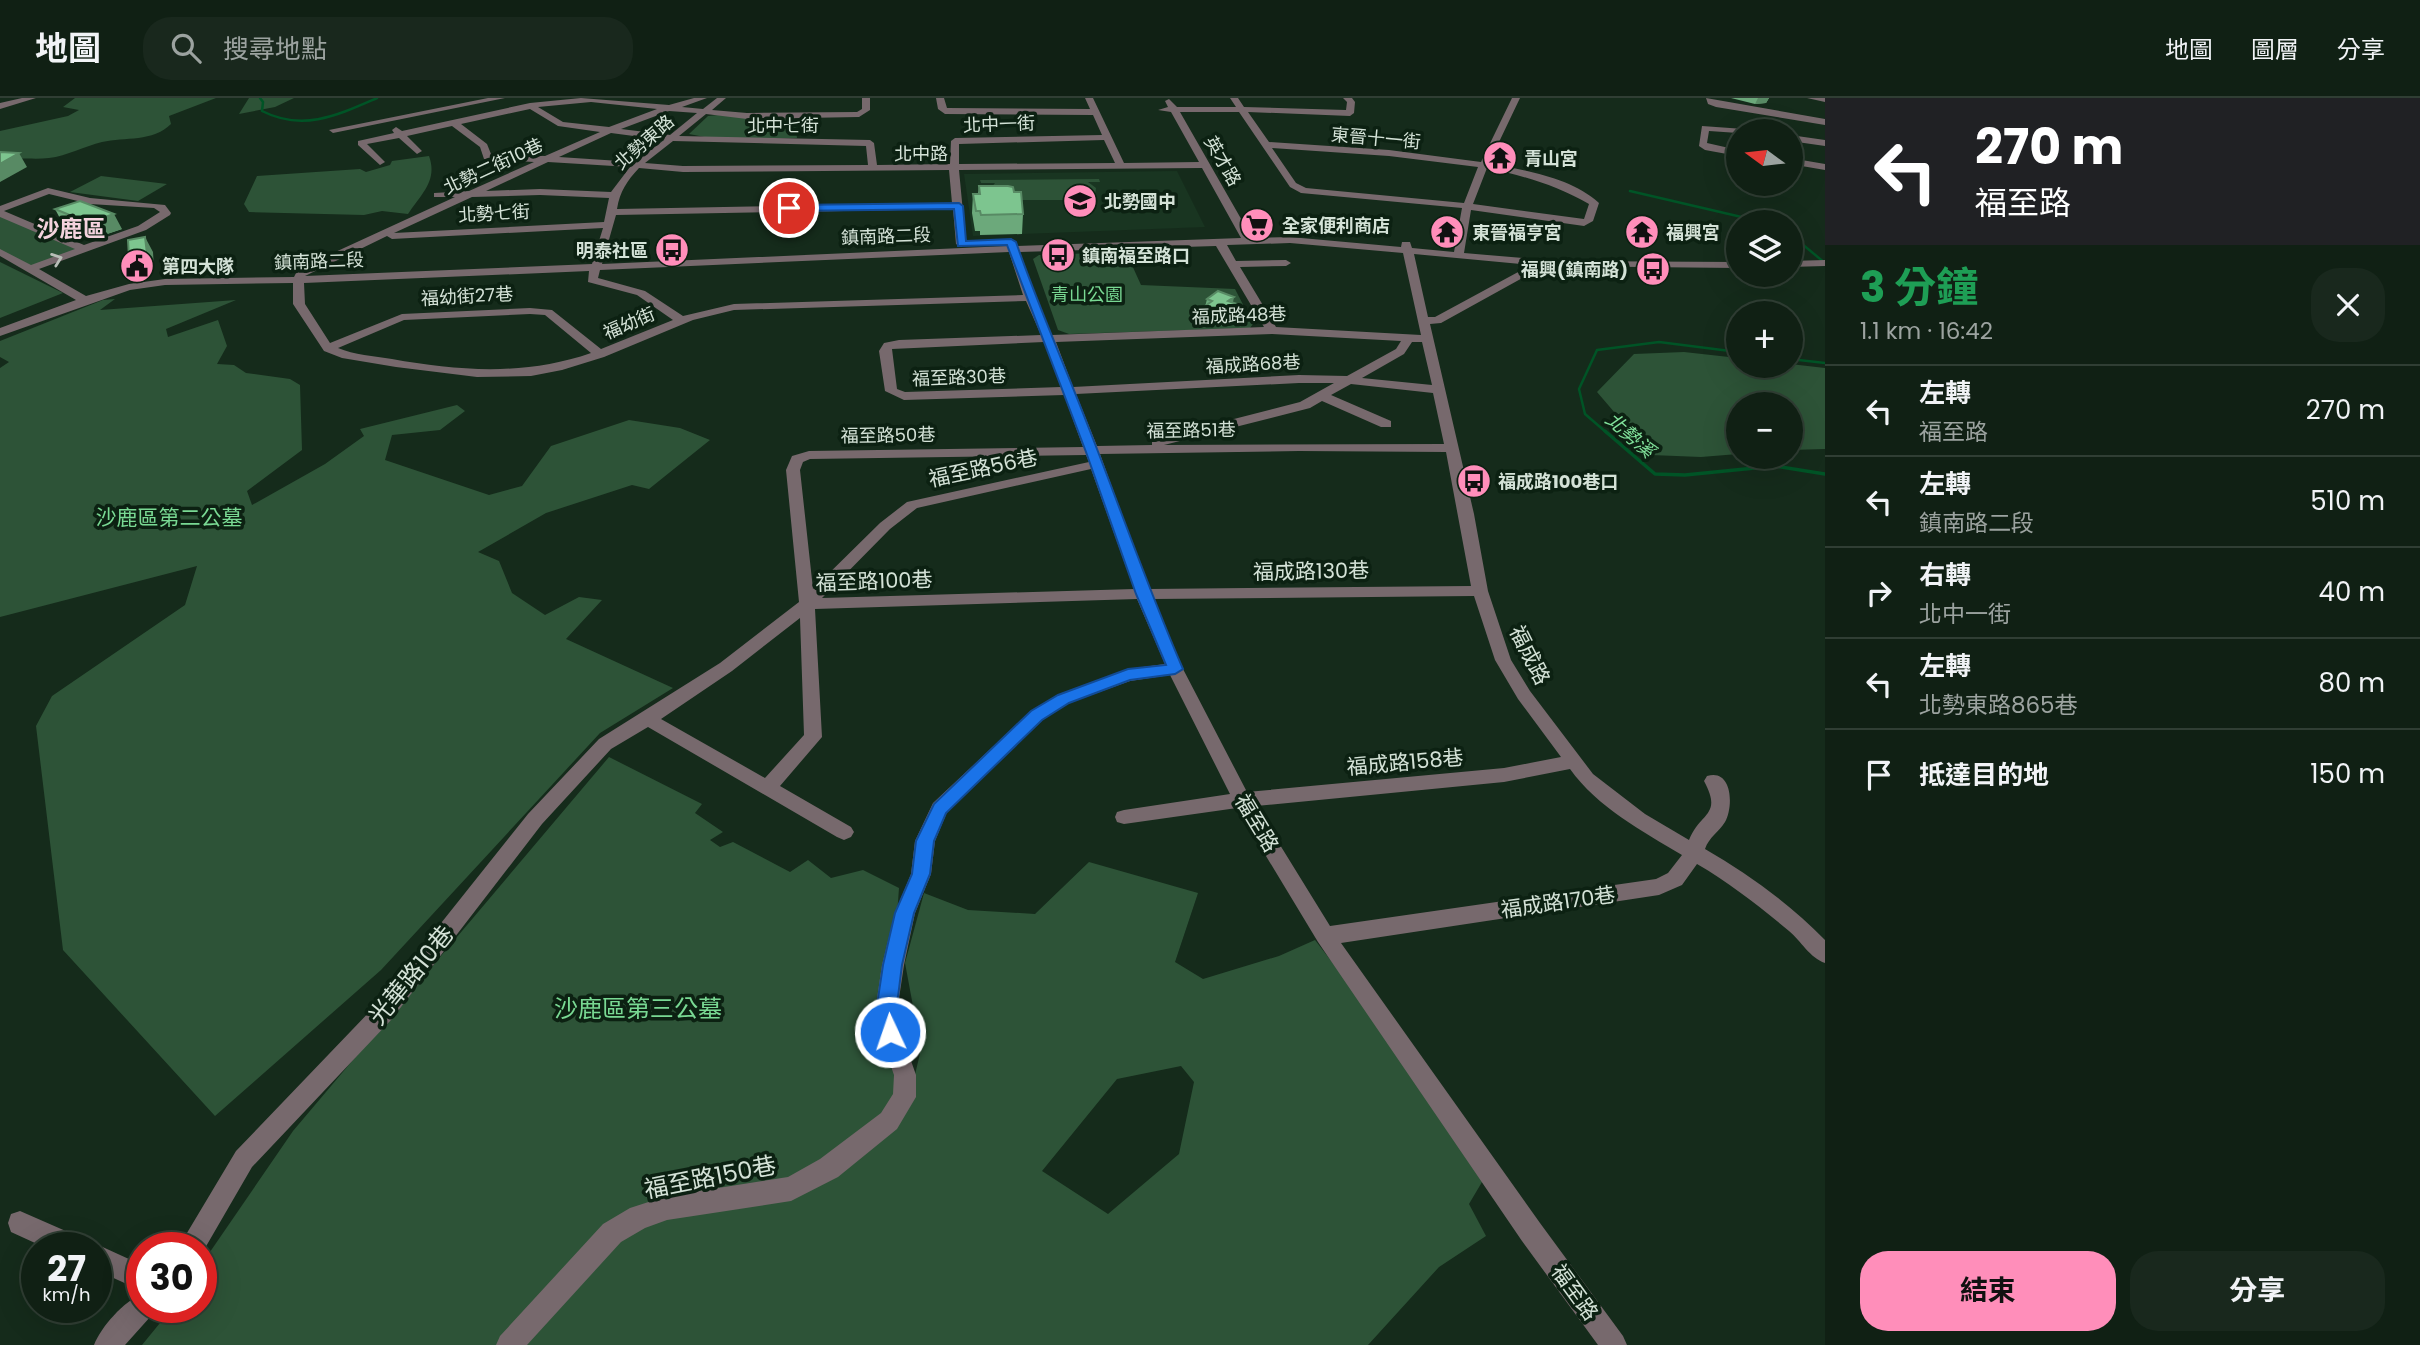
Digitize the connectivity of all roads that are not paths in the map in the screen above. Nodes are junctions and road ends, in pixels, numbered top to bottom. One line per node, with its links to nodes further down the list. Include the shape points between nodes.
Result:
1 (32, 98): 18 (street)
2 (501, 98): 25 (street)
3 (542, 98): 17 (street)
4 (703, 98): 21 (street, 北勢二街10巷)
5 (722, 98): 24 (street, 北勢東路)
6 (866, 98): 24 (street, via 866,110 859,114)
7 (940, 98): 23 (street, via 945,111)
8 (1089, 98): 23 (street)
9 (1156, 98): 22 (street, 英才路)
10 (1167, 98): 22 (street, 英才路)
11 (1234, 98): 20 (street)
12 (1347, 98): 20 (street, via 1350,113)
13 (1516, 98): 46 (street)
14 (1710, 98): 26 (street, via 1711,103)
15 (1811, 98): 16 (street)
16 (1825, 100)
17 (552, 102): 19 (street); 21 (street, via 591,100)
18 (0, 106)
19 (530, 106): 27 (street); 28 (street, via 555,122)
20 (1241, 108): 22 (street); 36 (street)
21 (666, 109): 24 (street); 28 (street, 北勢二街10巷)
22 (1168, 110): 43 (street, 英才路); 44 (street, 英才路)
23 (1096, 112): 32 (street)
24 (702, 113): 33 (street, 北勢東路)
25 (386, 120): 29 (street); 31 (street)
26 (1825, 122)
27 (455, 124): 31 (street); 39 (street, 北中路, via 484,146 487,156)
28 (615, 128): 33 (street); 39 (street, 北勢二街10巷)
29 (333, 130)
30 (1726, 130): 38 (street, via 1705,128 1702,145)
31 (402, 135): 37 (street); 40 (street, via 361,144)
32 (1108, 137): 45 (street); 49 (street, 北中一街, via 958,140 953,145)
33 (671, 138): 42 (street, 北勢東路); 48 (street, 北中七街, via 864,142 870,143)
34 (1803, 140): 35 (street)
35 (1825, 144)
36 (1267, 145): 46 (street, 東晉十一街); 55 (street, via 1293,186 1304,191)
37 (417, 150)
38 (1726, 151)
39 (548, 158): 42 (street, 北中路); 51 (street, 北勢二街10巷)
40 (380, 162)
41 (1803, 163): 47 (street)
42 (636, 165): 48 (street, 北中路); 53 (street, 北勢東路)
43 (1192, 165): 44 (street, 北中路); 45 (street, 北中路); 50 (street, 英才路)
44 (1205, 165): 60 (street, 英才路)
45 (1121, 166): 49 (street, 北中路)
46 (1482, 166): 55 (street); 55 (street, 東晉十一街, via 1572,189 1594,203 1593,209 1584,223)
47 (1825, 167)
48 (873, 169): 49 (street, 北中路)
49 (954, 169): 54 (street, 北中一街)
50 (1199, 177)
51 (472, 193): 52 (street); 53 (street); 59 (street, 北勢二街10巷)
52 (438, 195)
53 (614, 195): 57 (street, 北勢東路)
54 (959, 206): 57 (street); 62 (street, 北中一街)
55 (1467, 206): 67 (street)
56 (0, 211): 65 (street); 65 (street, via 48,191 90,201 162,206 166,213 142,228)
57 (611, 212): 58 (street, 北勢東路)
58 (608, 225): 59 (street, 北勢七街); 71 (street, 北勢東路)
59 (381, 236): 78 (street, 北勢二街10巷)
60 (1240, 238): 61 (street, 鎮南路二段); 63 (street, 鎮南路二段); 64 (street, 鎮南路二段)
61 (1219, 241): 63 (street, 鎮南路二段); 75 (street)
62 (961, 244): 63 (street, 鎮南路二段); 71 (street, 鎮南路二段)
63 (1012, 245): 71 (street, 鎮南路二段); 80 (street, 福至路)
64 (1406, 247): 67 (street, 鎮南路二段); 82 (street, 福成路)
65 (84, 249): 77 (street, one-way to 65)
66 (0, 252): 77 (street)
67 (1459, 252): 68 (street, 鎮南路二段, via 1555,258); 74 (street, 鎮南路二段)
68 (1726, 257)
69 (1803, 258): 70 (street)
70 (1821, 259): 72 (street)
71 (598, 262): 78 (street, 鎮南路二段); 81 (street, via 592,280 641,293)
72 (1803, 262)
73 (1286, 263): 75 (street)
74 (1542, 263): 76 (street, 鎮南路二段); 82 (street, via 1437,321)
75 (1233, 264): 84 (street)
76 (1726, 265)
77 (30, 269): 79 (street)
78 (299, 276): 79 (street, 鎮南路二段, via 165,282); 89 (street, via 299,304)
79 (81, 298): 83 (street, 鎮南路二段); 85 (street, 鎮南路二段)
80 (1030, 298): 81 (street, 福幼街, via 734,307); 88 (street, 福至路)
81 (682, 320): 90 (street, 福幼街)
82 (1424, 320): 87 (street, 福成路)
83 (0, 325)
84 (1272, 330): 86 (street, 福成路48巷); 88 (street, 福成路48巷)
85 (0, 332)
86 (1409, 337): 87 (street, 福成路48巷); 91 (street, 福至路51巷, via 1400,351)
87 (1429, 339): 92 (street, 福成路)
88 (1049, 340): 93 (street, 福至路); 93 (street, 福至路30巷, via 888,346 891,391 914,397)
89 (328, 348): 90 (street, 福幼街, via 485,376 559,367); 90 (street, 福幼街27巷, via 402,317 530,311 548,313)
90 (600, 354)
91 (1352, 380): 92 (street, 福成路68巷); 93 (street, 福成路68巷); 94 (street, 福至路51巷)
92 (1440, 390): 96 (street, 福成路)
93 (1068, 391): 98 (street, 福至路)
94 (1322, 396): 95 (street); 97 (street, 福至路51巷, via 1304,405)
95 (1386, 424)
96 (1451, 448): 97 (street, 福至路51巷); 99 (street, 福成路)
97 (1126, 451): 98 (street, 福至路50巷)
98 (1094, 458): 100 (street, 福至路); 101 (street, 福至路56巷, via 912,505); 101 (street, 福至路50巷, via 797,459 793,470)
99 (1480, 591): 100 (street, 福成路130巷); 104 (street, 福成路, via 1503,660)
100 (1143, 594): 101 (street, 福至路100巷); 102 (street, 福至路)
101 (807, 604): 103 (street, 光華路10巷, via 726,667); 106 (street, 福至路100巷, via 813,737)
102 (1175, 669): 107 (street, 福至路); 118 (street, 福至路150巷, via 1128,675 1063,699 1036,716 940,808 925,841 921,874 892,965 887,1005 890,1032 905,1074 904,1097 889,1121 829,1168 792,1189 667,1208 639,1217 612,1233)
103 (648, 719): 106 (street); 115 (street, 光華路10巷, via 605,744 535,819 383,1013 244,1159)
104 (1572, 762): 107 (street, 福成路158巷, via 1504,775); 110 (street, 福成路, via 1608,797)
105 (1713, 781): 110 (street, 福成路170巷, via 1721,791 1721,805)
106 (766, 789): 109 (street)
107 (1242, 800): 108 (street, 福成路158巷); 111 (street, 福至路)
108 (1124, 817)
109 (844, 832)
110 (1693, 854): 111 (street, 福成路170巷, via 1675,879 1659,887); 112 (street, 福成路, via 1734,876 1799,927)
111 (1325, 936): 119 (street, 福至路)
112 (1825, 954)
113 (20, 1223): 114 (street)
114 (40, 1232)
115 (201, 1232)
116 (127, 1323): 117 (street)
117 (107, 1345)
118 (509, 1345)
119 (1614, 1345)

